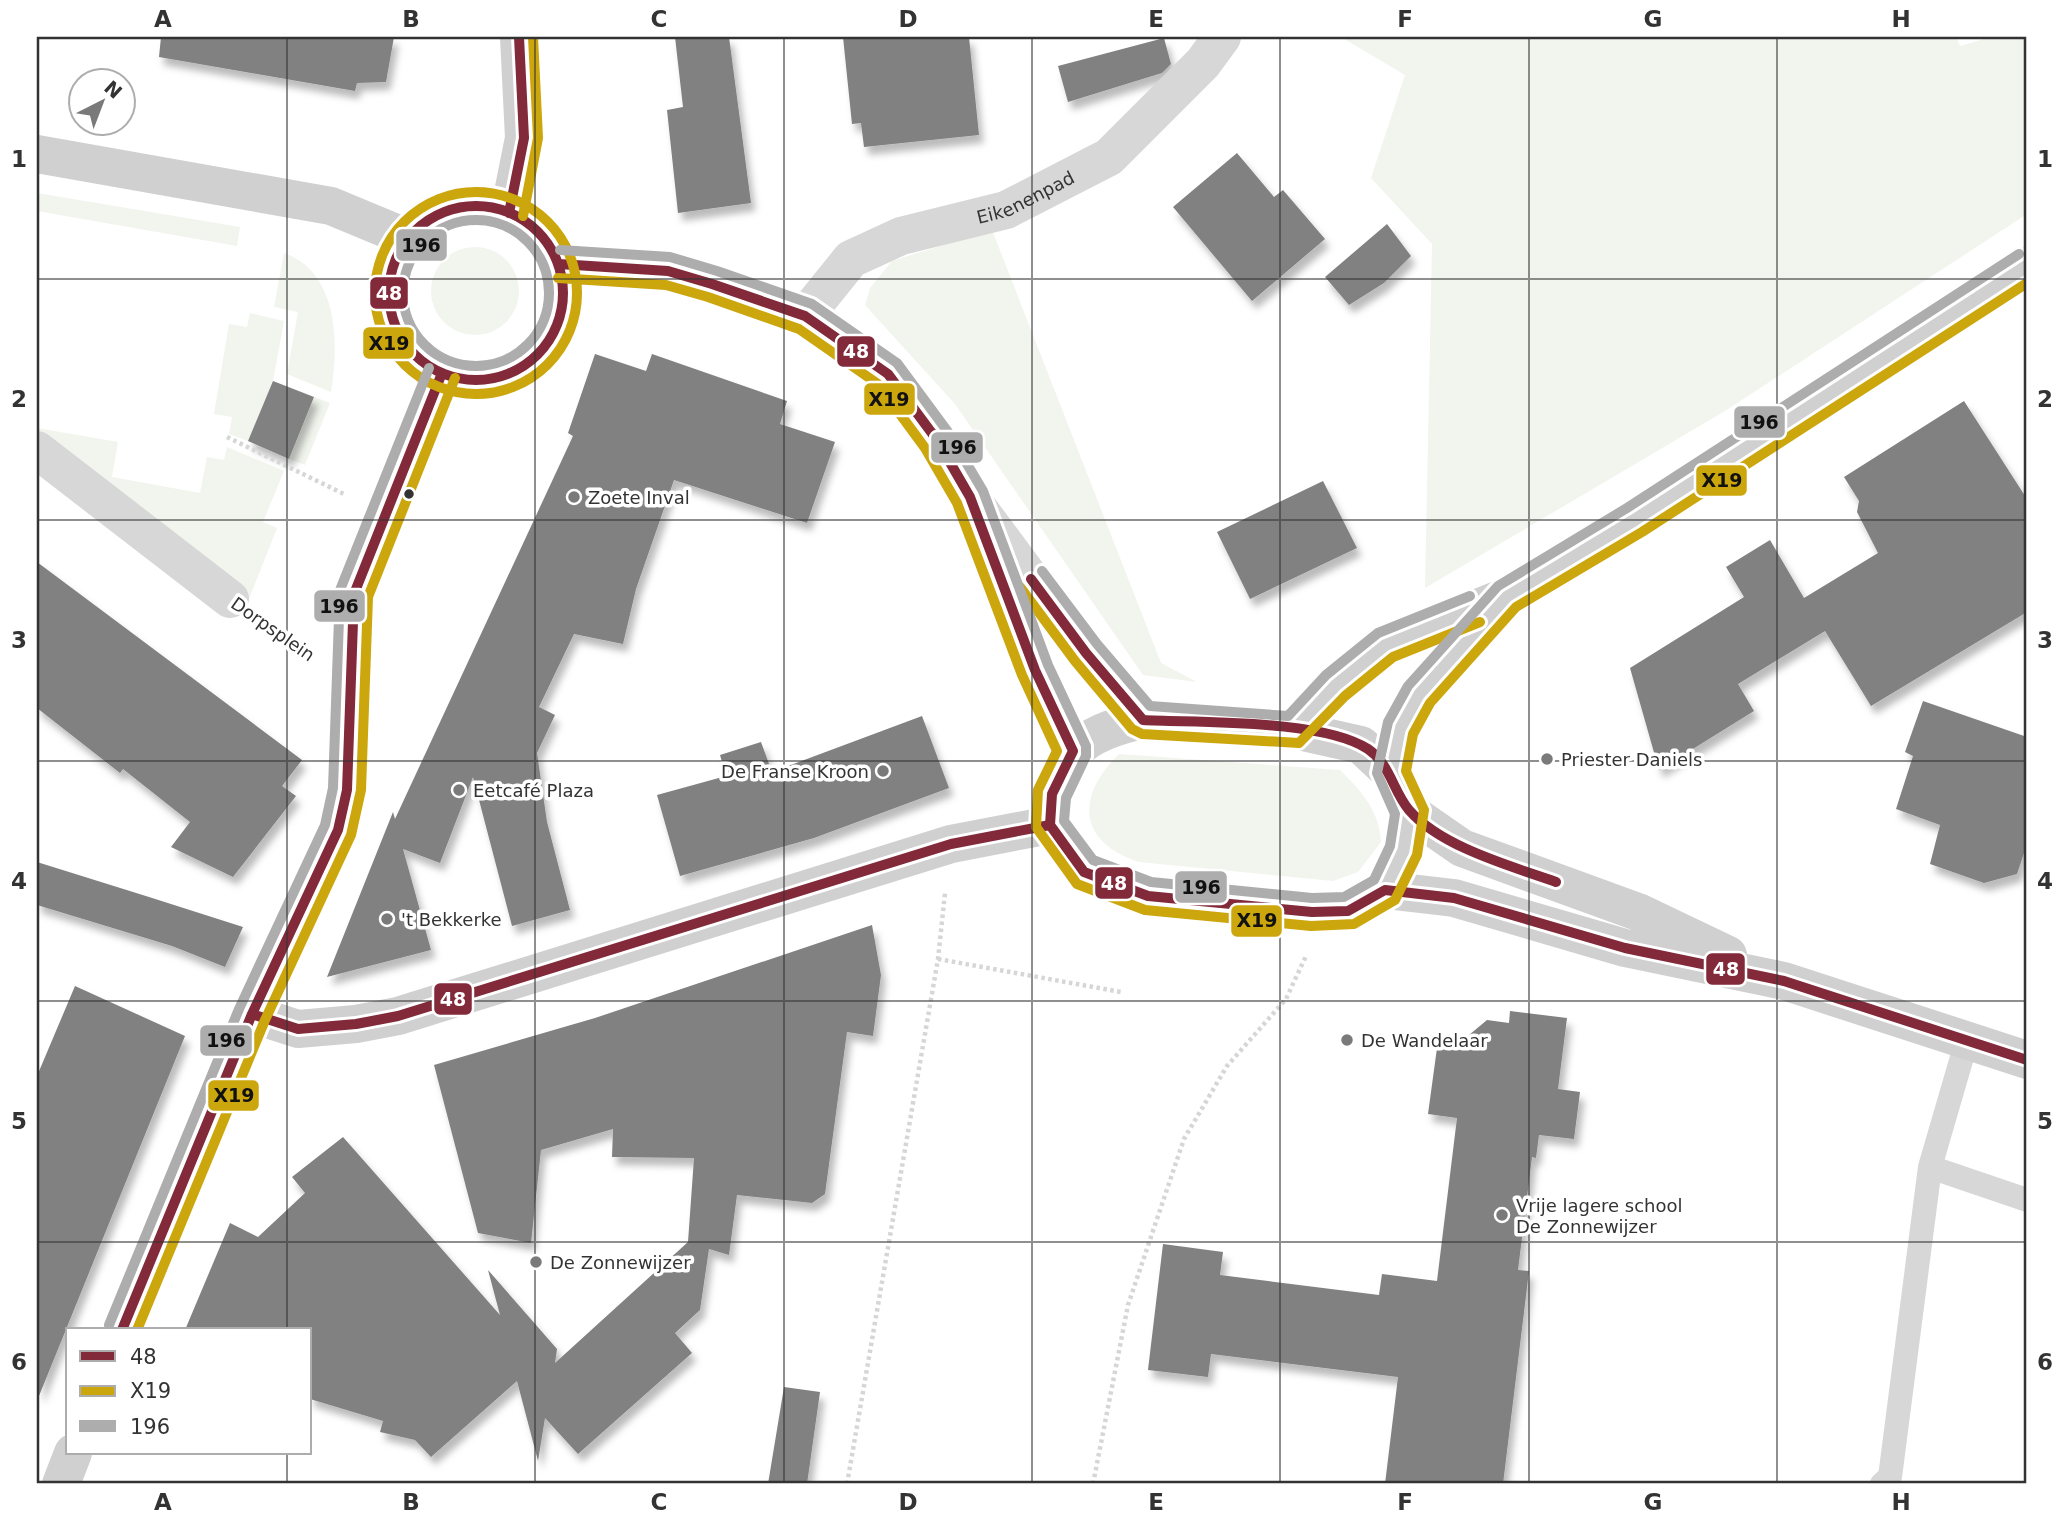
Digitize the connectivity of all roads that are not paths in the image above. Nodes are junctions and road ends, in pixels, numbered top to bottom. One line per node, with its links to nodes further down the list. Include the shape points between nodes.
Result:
1 (519, 37): 4 (street, via 524,138)
2 (1222, 37): 8 (street, Eikenenpad, via 1203,63 1109,157 1006,209 901,236 851,259)
3 (37, 154): 5 (street, via 331,206)
4 (509, 213): 5 (street, via 489,205 456,208 441,213); 6 (street, via 535,230)
5 (408, 238): 9 (street, via 392,268 392,318 408,348)
6 (559, 264): 8 (street, via 667,271); 9 (street, via 563,288 559,319 534,358 521,368 477,381)
7 (2027, 266): 12 (street)
8 (806, 316): 11 (street, via 888,374 937,440)
9 (442, 373): 22 (street, via 354,594 348,790 338,830)
10 (37, 450): 13 (street, Dorpsplein)
11 (970, 497): 14 (street, via 1086,653); 16 (street, via 1035,670)
12 (1507, 596): 15 (street, via 1386,645 1335,686); 17 (street, via 1418,695 1400,729)
13 (230, 599)
14 (1143, 720): 15 (street); 16 (street, via 1107,728)
15 (1294, 730): 17 (street, via 1361,745)
16 (1073, 751): 19 (street, via 1052,794)
17 (1391, 773): 18 (street)
18 (1410, 812): 20 (street, via 1404,850); 21 (street, via 1462,848 1637,912)
19 (1050, 825): 20 (street, via 1084,872 1148,897 1312,912 1348,911); 22 (street, via 951,844 398,1016 298,1029)
20 (1385, 890): 21 (street, via 1454,898 1625,948)
21 (1784, 981): 23 (street)
22 (252, 1014): 27 (street)
23 (1967, 1040): 24 (street); 25 (lane)
24 (2027, 1060)
25 (1930, 1167): 26 (lane); 30 (lane, via 1890,1477)
26 (2027, 1200)
27 (123, 1328)
28 (74, 1454): 29 (street)
29 (61, 1484)
30 (1882, 1484)

